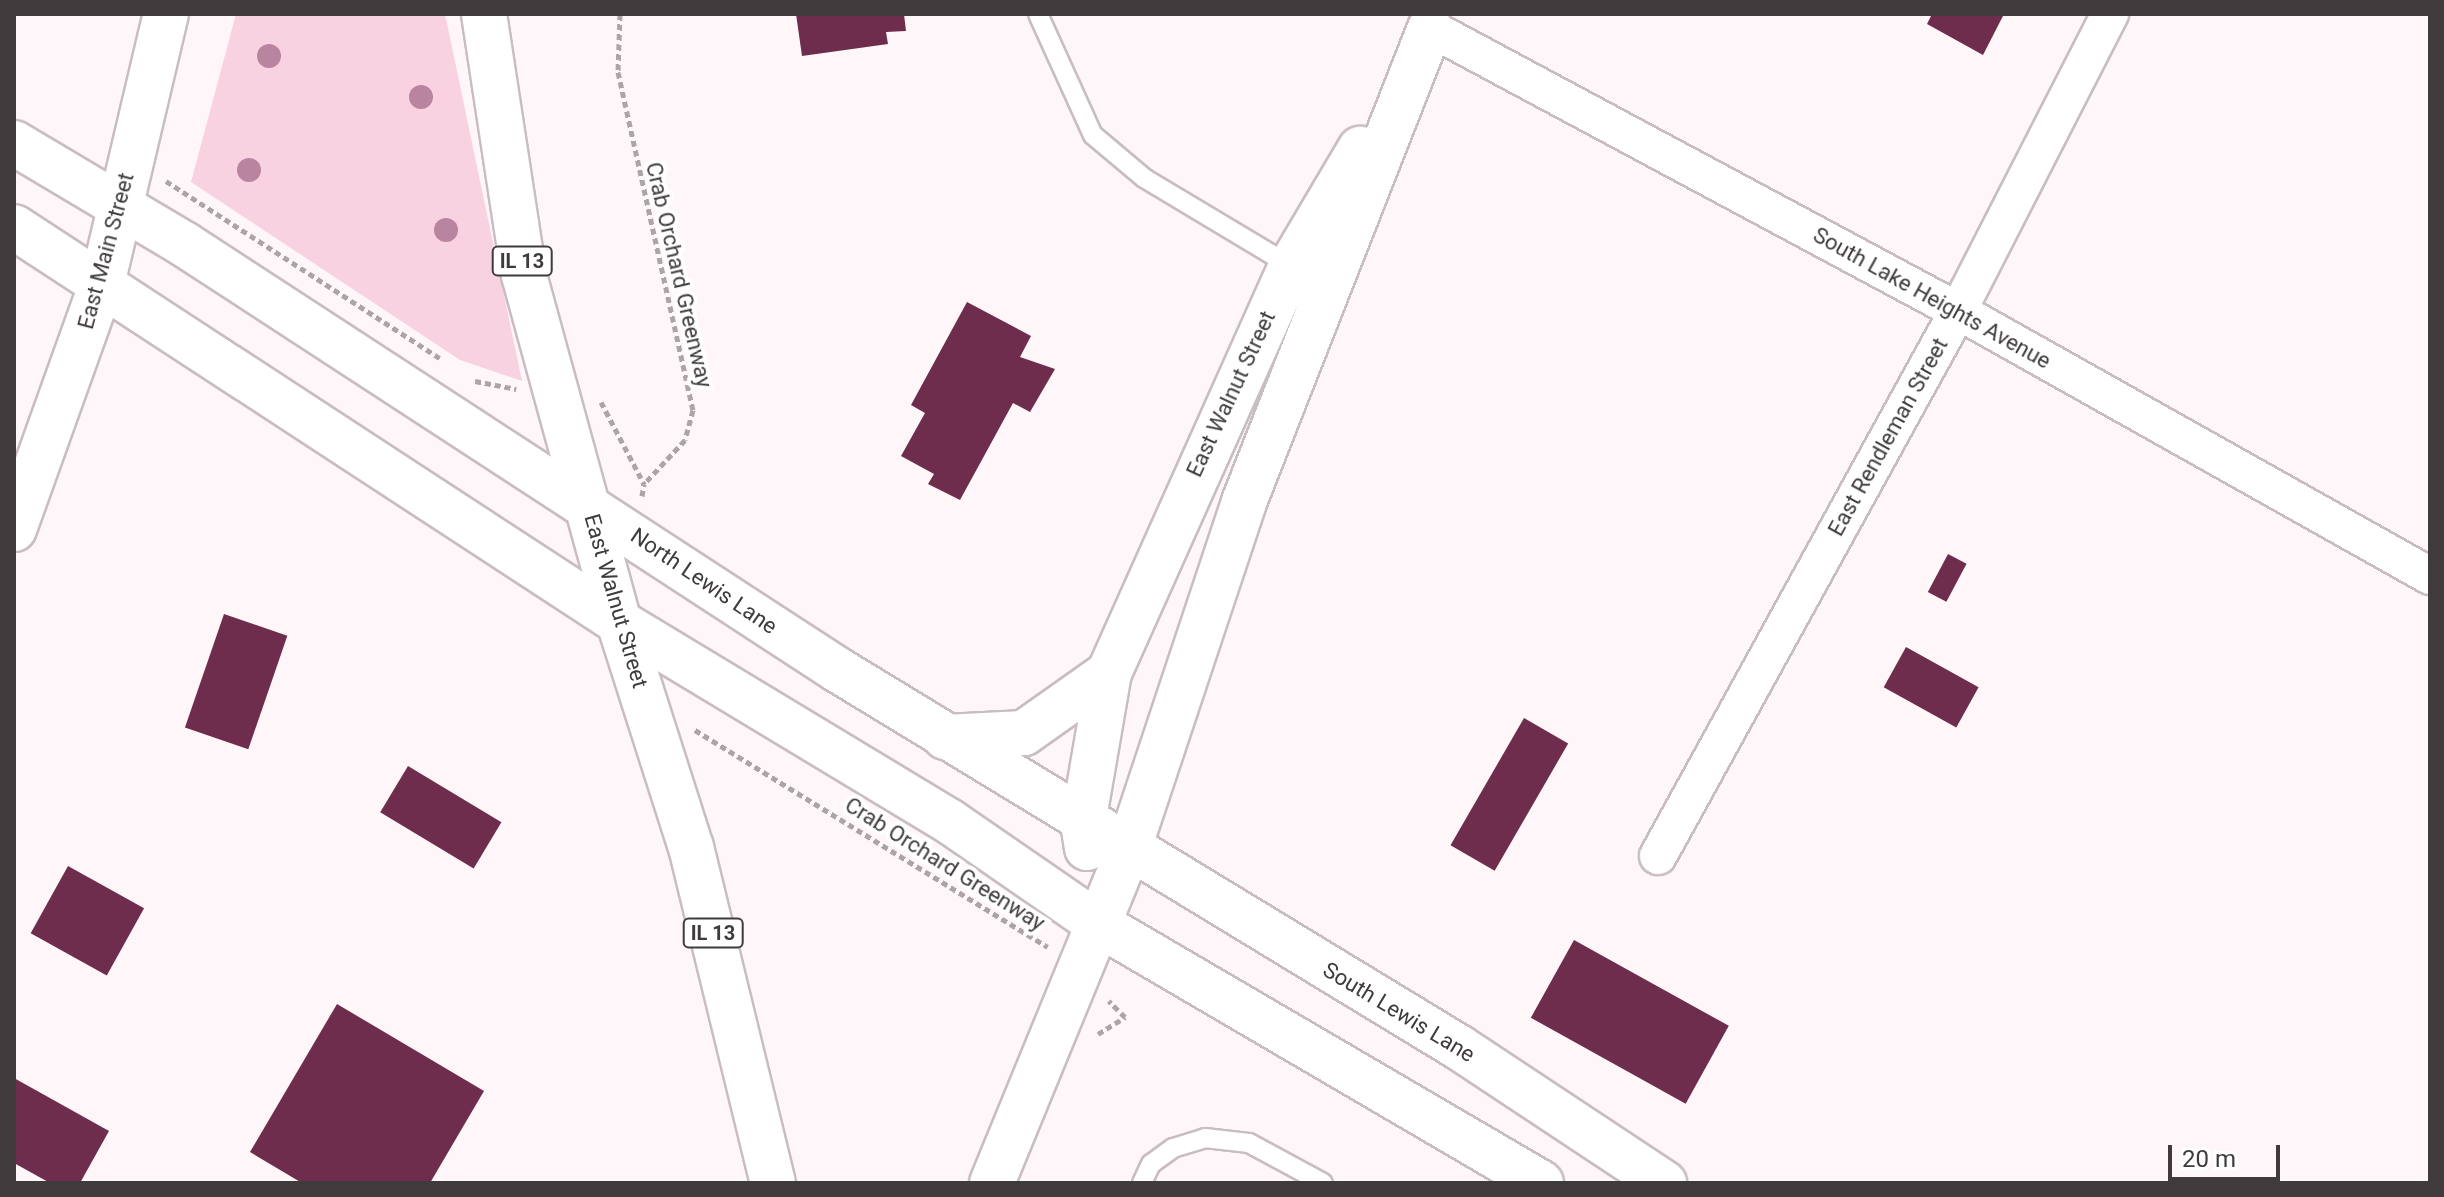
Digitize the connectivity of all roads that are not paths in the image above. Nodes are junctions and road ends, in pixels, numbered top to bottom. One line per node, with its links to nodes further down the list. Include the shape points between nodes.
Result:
1 (166, 14): 7 (main road, East Main Street)
2 (484, 14): 13 (main road, East Walnut Street / IL 13, via 524,275)
3 (1038, 14): 9 (lane, via 1093,135 1216,225)
4 (2110, 14): 11 (street, East Rendleman Street)
5 (1434, 21): 9 (main road, East Walnut Street); 11 (street, South Lake Heights Avenue); 12 (main road, East Walnut Street)
6 (14, 143): 7 (main road, North Lewis Lane)
7 (120, 204): 10 (main road, East Main Street); 13 (main road, North Lewis Lane)
8 (14, 227): 10 (main road)
9 (1292, 264): 12 (lane); 17 (main road, East Walnut Street)
10 (103, 280): 14 (main road, East Main Street); 16 (main road)
11 (1958, 311): 15 (street, South Lake Heights Avenue); 21 (street, East Rendleman Street)
12 (1313, 326): 20 (main road, East Walnut Street, via 1244,502)
13 (587, 503): 16 (main road, East Walnut Street / IL 13); 18 (main road, North Lewis Lane)
14 (14, 529)
15 (2430, 576)
16 (619, 622): 22 (main road, via 949,821); 23 (main road, East Walnut Street / IL 13, via 688,836)
17 (1109, 673): 18 (main road, via 1024,733); 19 (main road, East Walnut Street)
18 (945, 737): 19 (main road, North Lewis Lane)
19 (1083, 823): 20 (main road, North Lewis Lane); 22 (main road, East Walnut Street)
20 (1128, 851): 22 (main road, East Walnut Street); 28 (main road, South Lewis Lane, via 1460,1048)
21 (1658, 856)
22 (1100, 925): 24 (main road, East Walnut Street); 27 (main road)
23 (773, 1183)
24 (992, 1183)
25 (1142, 1183): 26 (lane, via 1151,1164 1173,1148 1205,1138 1249,1143)
26 (1323, 1183)
27 (1541, 1183)
28 (1664, 1183)

